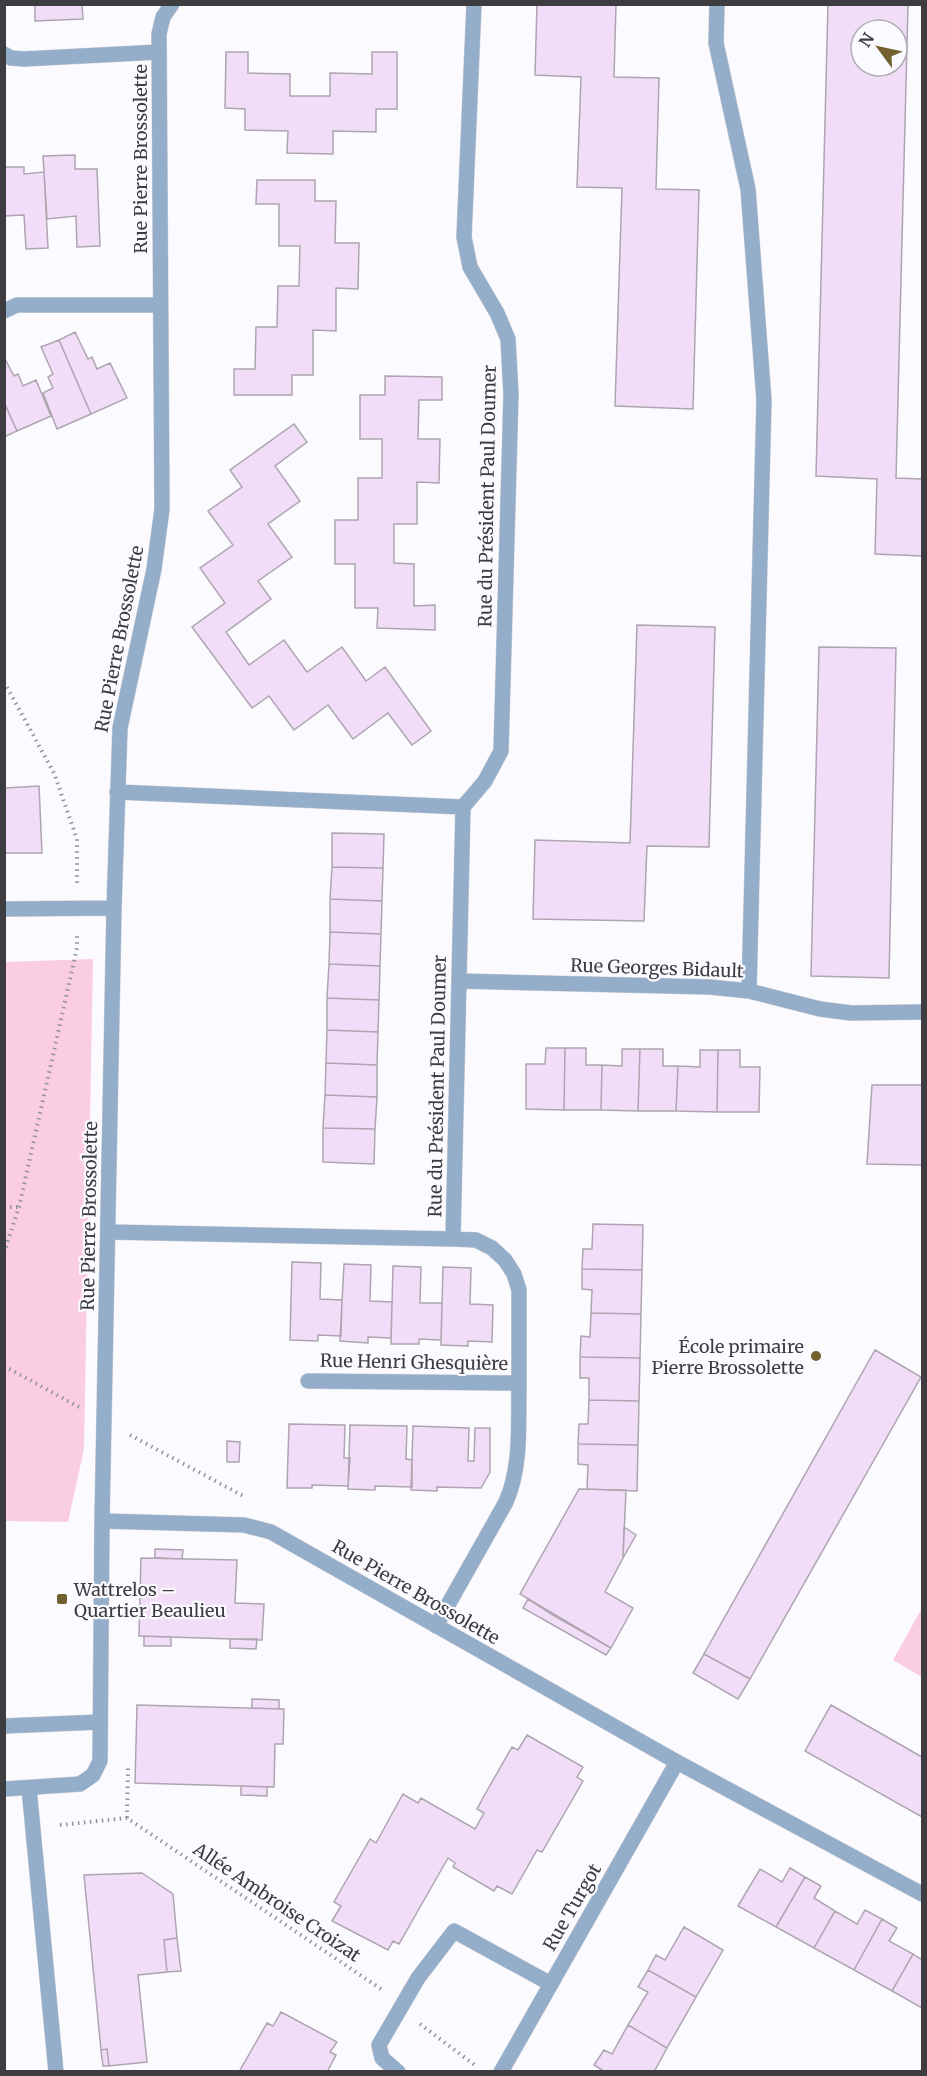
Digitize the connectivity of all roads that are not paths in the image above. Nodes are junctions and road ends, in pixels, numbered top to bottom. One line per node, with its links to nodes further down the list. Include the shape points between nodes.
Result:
1 (172, 4): 4 (street, Rue Pierre Brossolette, via 163,17)
2 (474, 4): 9 (street, Rue du Président Paul Doumer, via 464,237 470,267 508,339 511,394 501,751 485,781)
3 (717, 4): 13 (street, via 716,43 748,189 764,400)
4 (159, 52): 5 (street, via 24,59); 6 (street, Rue Pierre Brossolette)
5 (4, 54)
6 (160, 305): 7 (street, via 17,305); 8 (street, Rue Pierre Brossolette, via 162,509 154,569 120,728)
7 (4, 311)
8 (117, 792): 9 (street); 10 (street, Rue Pierre Brossolette)
9 (463, 807): 12 (street, Rue du Président Paul Doumer)
10 (114, 908): 11 (street); 15 (street, Rue Pierre Brossolette)
11 (4, 909)
12 (459, 981): 13 (street, Rue Georges Bidault); 16 (street, Rue du Président Paul Doumer)
13 (749, 991): 14 (street, Rue Georges Bidault, via 820,1010)
14 (922, 1012)
15 (109, 1232): 16 (street, Rue du Président Paul Doumer); 19 (street, Rue Pierre Brossolette)
16 (453, 1239): 18 (street, Rue Henri Ghesquière, via 477,1240 492,1248 514,1274 519,1290)
17 (308, 1381): 18 (street, Rue Henri Ghesquière)
18 (519, 1383): 20 (street, Rue Henri Ghesquière, via 517,1469 513,1486)
19 (102, 1521): 20 (street, Rue Pierre Brossolette, via 262,1528); 21 (street)
20 (436, 1626): 23 (street, Rue Pierre Brossolette)
21 (100, 1722): 22 (street); 24 (street, via 100,1761 93,1775 72,1786)
22 (4, 1726)
23 (677, 1761): 26 (street, Rue Pierre Brossolette); 27 (street, Rue Turgot)
24 (29, 1788): 25 (street); 28 (street)
25 (4, 1789)
26 (922, 1894)
27 (550, 1984): 29 (street, via 454,1931 418,1978 379,2045 382,2058); 30 (street, Rue Turgot)
28 (56, 2072)
29 (398, 2072)
30 (501, 2072)

